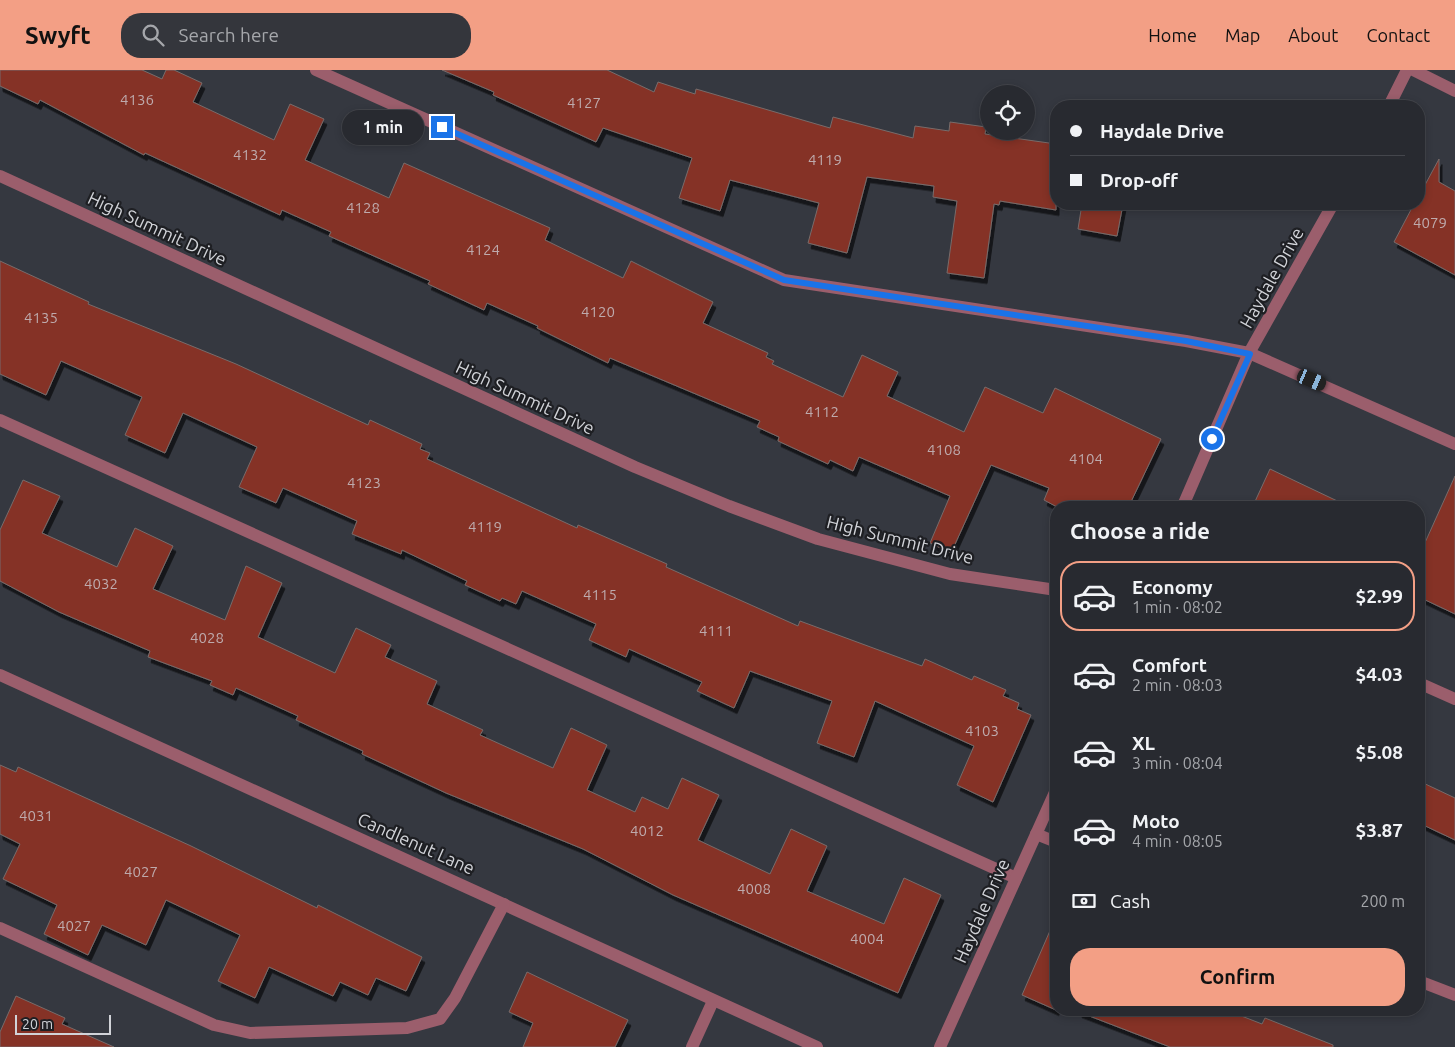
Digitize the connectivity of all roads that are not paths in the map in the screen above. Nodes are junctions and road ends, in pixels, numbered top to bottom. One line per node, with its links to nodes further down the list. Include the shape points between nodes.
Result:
1 (316, 70): 8 (street, via 784,280 1186,341)
2 (1407, 70): 5 (street)
3 (1412, 70): 4 (street)
4 (1455, 91)
5 (1392, 100)
6 (0, 176): 12 (street, High Summit Drive, via 635,467 729,506 818,539 950,574)
7 (1330, 210): 8 (street, Haydale Drive)
8 (1250, 354): 10 (street); 11 (street, Haydale Drive)
9 (0, 420): 19 (street)
10 (1455, 444)
11 (1185, 501)
12 (1050, 589)
13 (0, 675): 20 (street, Candlenut Lane)
14 (1425, 686): 15 (street)
15 (1455, 699)
16 (1050, 803): 17 (street, Haydale Drive)
17 (1036, 834): 18 (street); 19 (street, Haydale Drive)
18 (1050, 840)
19 (1016, 878): 27 (street, Haydale Drive)
20 (504, 904): 21 (street, via 455,998 440,1019 407,1028 250,1032 214,1025); 24 (street, Candlenut Lane)
21 (0, 928)
22 (1425, 983): 23 (street)
23 (1455, 995)
24 (713, 1001): 25 (street); 26 (street, Candlenut Lane)
25 (692, 1047)
26 (817, 1047)
27 (940, 1047)

